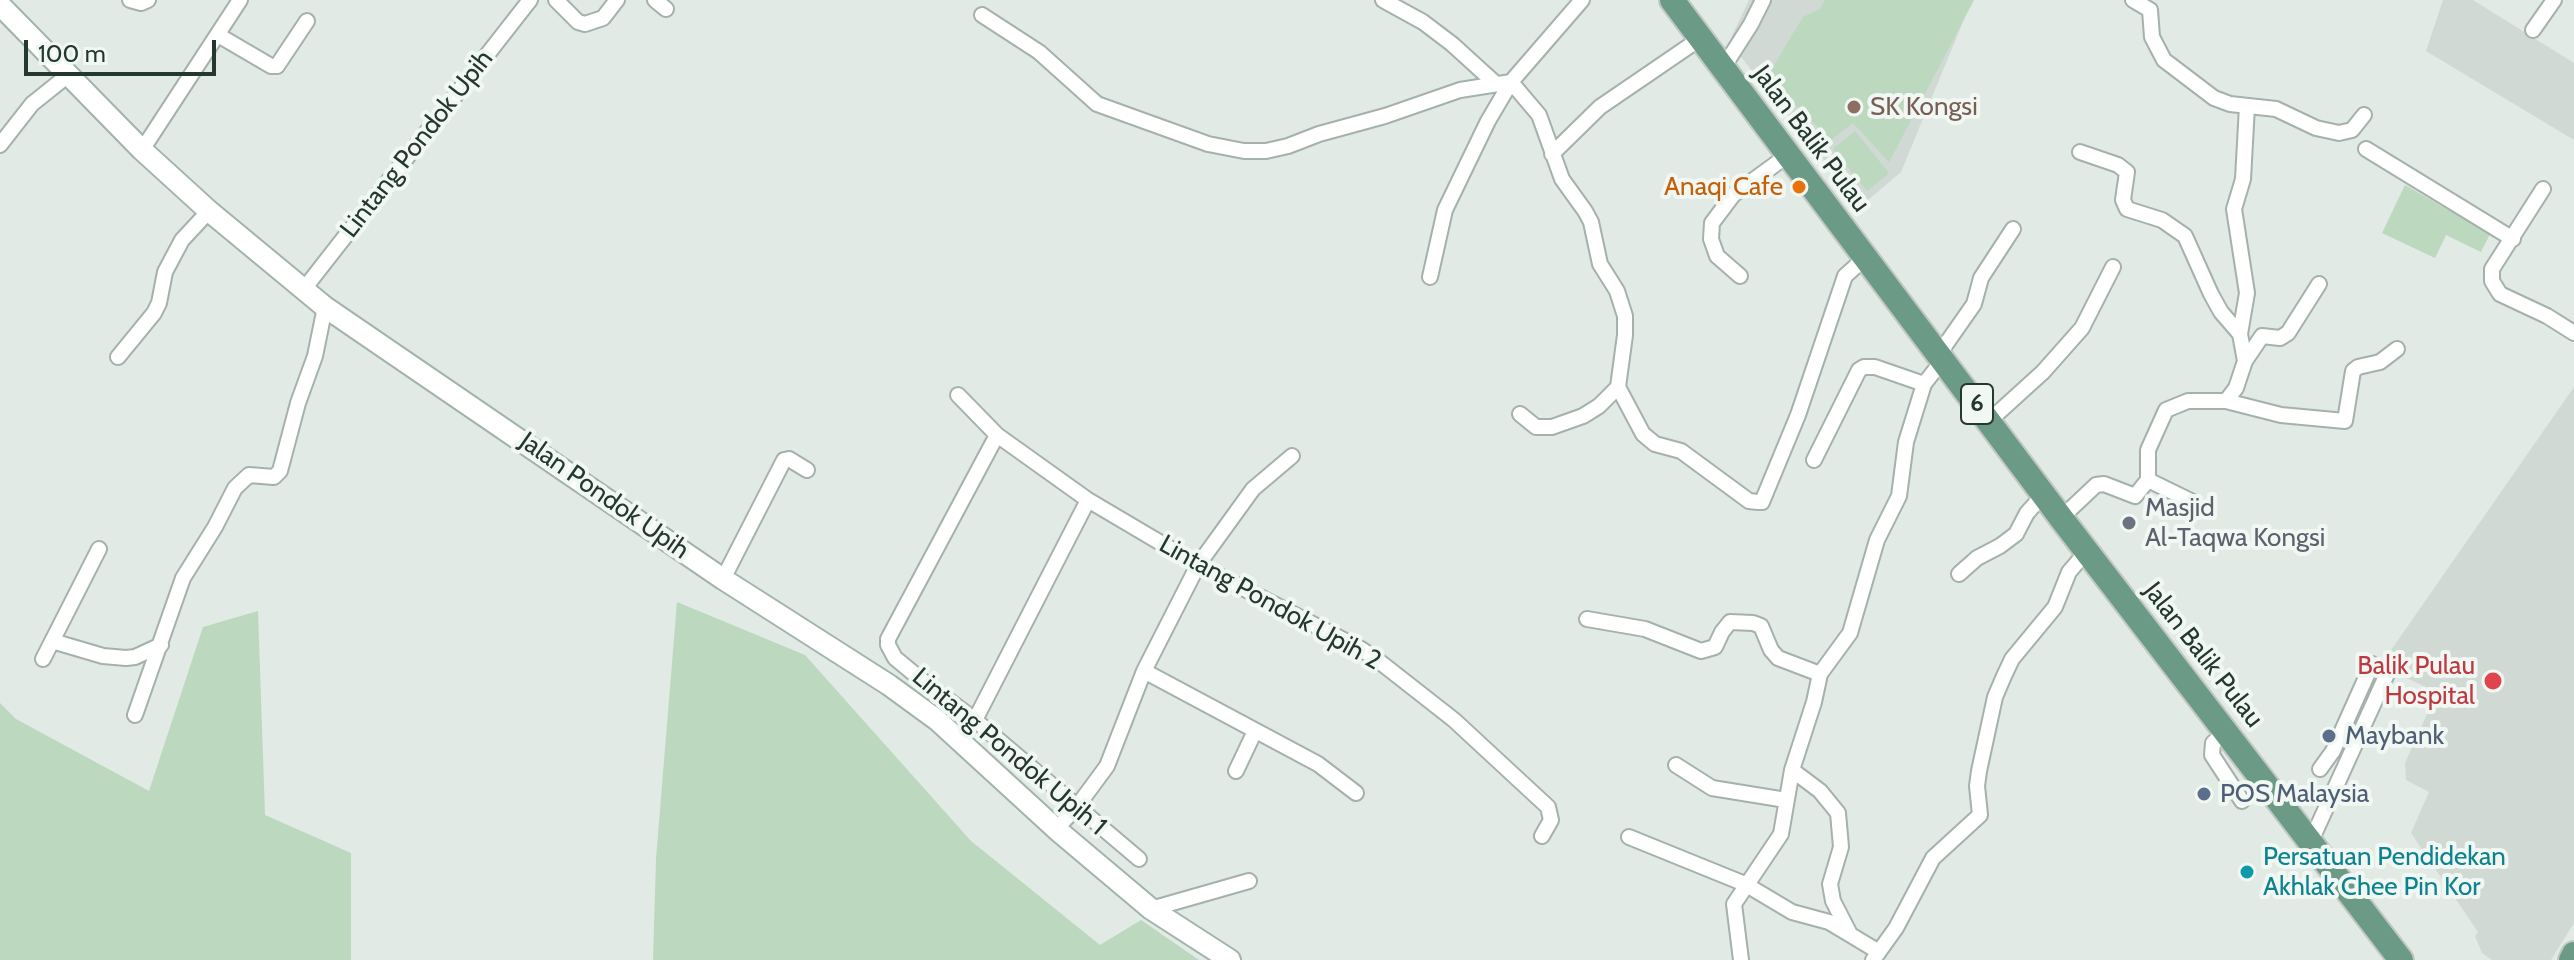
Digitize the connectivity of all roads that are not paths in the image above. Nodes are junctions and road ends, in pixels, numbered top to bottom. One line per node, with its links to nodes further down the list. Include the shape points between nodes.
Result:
1 (8, 0): 14 (street)
2 (130, 0): 3 (street)
3 (148, 0)
4 (240, 0): 18 (street)
5 (530, 0): 40 (street, Lintang Pondok Upih)
6 (556, 0): 7 (street, via 585,24 603,18)
7 (617, 0)
8 (1383, 0): 22 (street, via 1432,29)
9 (1582, 0): 22 (street)
10 (1672, 0): 19 (main road, Jalan Balik Pulau / 6)
11 (1763, 0): 20 (street)
12 (2133, 0): 23 (street, via 2150,10 2152,37 2174,70 2214,98)
13 (2554, 0): 17 (street)
14 (0, 6): 21 (main road, Jalan Pondok Upih)
15 (982, 15): 22 (street, via 1039,52 1097,104 1208,144 1244,151 1288,146 1439,96)
16 (307, 21): 18 (street, via 275,66)
17 (2533, 30)
18 (218, 35): 27 (street)
19 (1701, 38): 20 (main road, Jalan Balik Pulau / 6); 29 (street, via 1600,107)
20 (1723, 68): 30 (main road, Jalan Balik Pulau / 6)
21 (67, 76): 25 (street, via 32,104); 27 (main road, Jalan Pondok Upih)
22 (1503, 83): 29 (street, via 1539,115); 38 (street, via 1445,210)
23 (2247, 106): 24 (street, via 2276,109 2339,133 2352,130); 43 (street, via 2243,179 2234,209 2247,293)
24 (2364, 115)
25 (0, 145)
26 (2366, 149): 34 (street)
27 (142, 150): 32 (main road, Jalan Pondok Upih)
28 (2080, 152): 43 (street, via 2127,172 2127,209 2162,220 2185,236 2216,303)
29 (1552, 154): 49 (street, via 1591,222 1600,264 1625,316)
30 (1788, 155): 35 (main road, Jalan Balik Pulau / 6); 37 (street, via 1733,195 1712,223 1717,256)
31 (2543, 189): 34 (street)
32 (209, 211): 40 (main road, Jalan Pondok Upih); 45 (street, via 182,240 165,272 154,313)
33 (2013, 229): 46 (street)
34 (2513, 239): 42 (street, via 2492,269 2495,288)
35 (1866, 257): 46 (main road, Jalan Balik Pulau / 6); 49 (street, via 1845,276 1762,502 1749,501 1692,458 1648,439)
36 (2113, 267): 53 (street, via 2082,328)
37 (1740, 276)
38 (1430, 277)
39 (2319, 284): 47 (street, via 2288,333 2280,338 2262,336)
40 (304, 289): 41 (main road, Jalan Pondok Upih)
41 (325, 307): 67 (main road, Jalan Pondok Upih); 70 (street, via 280,471 274,477 249,475 235,488 183,578)
42 (2574, 333)
43 (2240, 334): 47 (street)
44 (2397, 349): 51 (street, via 2380,362 2353,371 2345,421 2281,415)
45 (118, 357)
46 (1941, 357): 48 (street); 53 (main road, Jalan Balik Pulau / 6)
47 (2245, 361): 51 (street)
48 (1924, 384): 56 (street, via 1875,367 1859,370); 74 (street, via 1906,442 1899,496 1877,540 1853,625)
49 (1618, 387): 52 (street, via 1583,416 1552,427 1536,427)
50 (958, 395): 54 (street, Lintang Pondok Upih 2)
51 (2226, 401): 58 (street, via 2188,401 2166,410 2148,450)
52 (1520, 414)
53 (1989, 421): 59 (main road, Jalan Balik Pulau / 6)
54 (997, 435): 60 (street, Lintang Pondok Upih 2); 77 (street, Lintang Pondok Upih 1, via 888,639 895,658)
55 (1292, 456): 65 (street, via 1253,489)
56 (1814, 460)
57 (807, 470): 67 (street, via 784,460)
58 (2148, 480): 61 (street); 62 (street, via 2135,496 2096,485)
59 (2044, 494): 62 (main road, Jalan Balik Pulau / 6); 66 (street, via 2016,534)
60 (1088, 500): 65 (street, Lintang Pondok Upih 2); 77 (street)
61 (2193, 502)
62 (2061, 518): 64 (main road, Jalan Balik Pulau / 6)
63 (99, 549): 69 (street)
64 (2087, 551): 78 (main road, Jalan Balik Pulau / 6); 98 (street, via 2069,572 2055,607 2012,659 1995,697 1977,786 1980,815 1933,858)
65 (1198, 565): 73 (street); 89 (street, Lintang Pondok Upih 2, via 1361,649 1414,687 1548,807 1551,820)
66 (1959, 574)
67 (723, 579): 88 (main road, Jalan Pondok Upih, via 937,720)
68 (1587, 619): 74 (street, via 1637,627 1705,652 1715,647 1730,622 1753,623 1761,626 1778,658)
69 (52, 641): 70 (street, via 113,658 135,657); 71 (street)
70 (161, 645): 76 (street)
71 (43, 659)
72 (2372, 664): 81 (street)
73 (1144, 671): 79 (street); 87 (street, via 1107,766)
74 (1820, 674): 82 (street)
75 (2387, 674): 91 (street)
76 (135, 715)
77 (975, 720): 87 (street, Lintang Pondok Upih 1)
78 (2227, 730): 86 (street, via 2213,743 2212,755); 91 (main road, Jalan Balik Pulau / 6)
79 (1255, 731): 83 (street); 84 (street, via 1318,764)
80 (1676, 765): 85 (street, via 1712,788)
81 (2320, 769)
82 (1792, 770): 85 (street); 96 (street, via 1838,813 1841,847 1830,884)
83 (1236, 771)
84 (1356, 793)
85 (1786, 800): 94 (street, via 1781,834)
86 (2242, 801)
87 (1076, 808): 88 (street); 92 (street, Lintang Pondok Upih 1)
88 (1056, 829): 95 (main road, Jalan Pondok Upih)
89 (1542, 836)
90 (1629, 837): 94 (street)
91 (2311, 841): 101 (main road, Jalan Balik Pulau / 6)
92 (1139, 859)
93 (1249, 881): 95 (street)
94 (1745, 884): 96 (street, via 1792,912 1829,922); 100 (street, via 1734,904)
95 (1151, 909): 99 (main road, Jalan Pondok Upih)
96 (1851, 935): 98 (street)
97 (2574, 954): 102 (main road)
98 (1875, 958)
99 (1230, 960)
100 (1741, 960)
101 (2401, 960)
102 (2571, 960)

